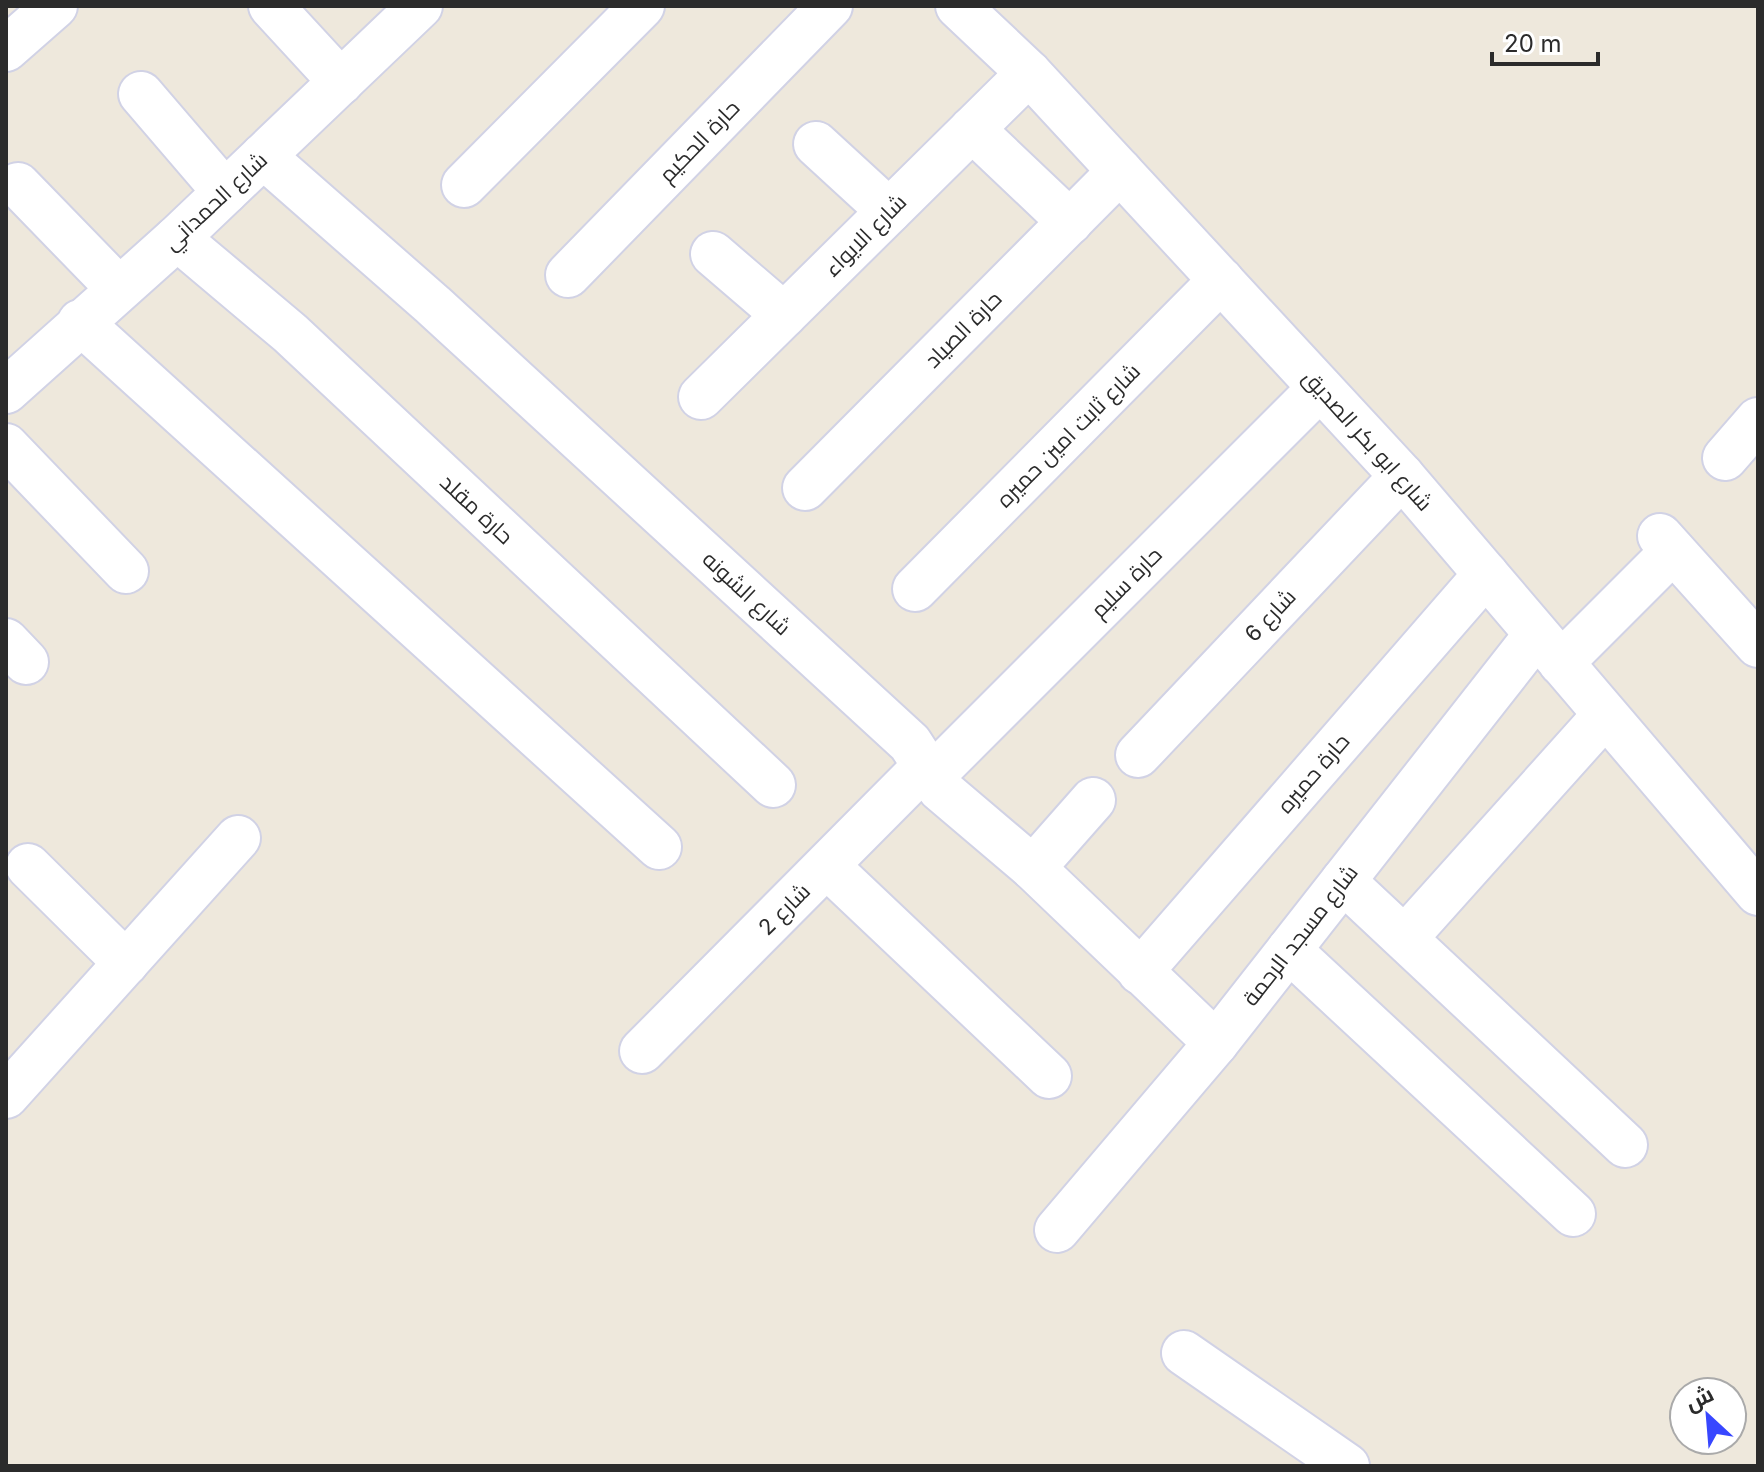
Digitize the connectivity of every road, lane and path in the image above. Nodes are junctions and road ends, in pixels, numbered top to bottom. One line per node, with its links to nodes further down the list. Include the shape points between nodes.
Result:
1 (271, 6): 7 (street)
2 (420, 6): 7 (street, شارع الحمداني)
3 (642, 6): 14 (street)
4 (830, 6): 20 (street, حارة الحكيم)
5 (958, 6): 6 (street, شارع ابو بكر الصديق)
6 (1029, 73): 9 (street, شارع الايواء); 12 (street, شارع ابو بكر الصديق)
7 (341, 82): 11 (street, شارع الحمداني)
8 (141, 94): 15 (street)
9 (972, 129): 16 (street, شارع الايواء); 17 (street)
10 (816, 144): 16 (street)
11 (263, 156): 15 (street, شارع الحمداني); 40 (street, شارع الشونه, via 910,743)
12 (1120, 171): 17 (street, حارة الصياد); 21 (street, شارع ابو بكر الصديق)
13 (18, 185): 22 (street)
14 (464, 185)
15 (225, 192): 18 (street, شارع الحمداني)
16 (889, 211): 23 (street, شارع الايواء)
17 (1070, 222): 32 (street, حارة الصياد)
18 (177, 238): 22 (street, شارع الحمداني); 41 (street, حارة مقلد, via 290,333)
19 (713, 254): 23 (street)
20 (568, 275)
21 (1221, 280): 26 (street, شارع ابو بكر الصديق); 35 (street, شارع ثابت امين حميره)
22 (119, 289): 24 (street, شارع الحمداني)
23 (784, 315): 27 (street, شارع الايواء)
24 (80, 322): 25 (street, شارع الحمداني); 44 (street)
25 (13, 372)
26 (1320, 388): 31 (street, شارع ابو بكر الصديق); 40 (street, حارة سليم)
27 (701, 397)
28 (1758, 420): 30 (street)
29 (6, 446): 33 (street)
30 (1725, 458)
31 (1402, 476): 34 (street, شارع ابو بكر الصديق); 39 (street, شارع 6)
32 (805, 488)
33 (126, 571)
34 (1486, 574): 37 (street, شارع ابو بكر الصديق); 53 (street, حارة حميره)
35 (915, 589)
36 (1758, 645): 37 (street, شارع مسجد الرحمة, via 1666,544)
37 (1548, 649): 38 (street, شارع ابو بكر الصديق); 48 (street, شارع مسجد الرحمة)
38 (1605, 715): 49 (street, شارع ابو بكر الصديق); 50 (street)
39 (1138, 755)
40 (928, 772): 46 (street, شارع 2); 47 (street, شارع الشونه, via 940,789)
41 (773, 785)
42 (1093, 800): 47 (street)
43 (238, 838): 52 (street)
44 (659, 847)
45 (28, 866): 52 (street)
46 (827, 866): 55 (street, شارع 2); 57 (street)
47 (1033, 868): 53 (street, شارع الشونه)
48 (1343, 881): 50 (street); 51 (street, شارع مسجد الرحمة)
49 (1758, 893)
50 (1405, 938): 58 (street)
51 (1289, 950): 54 (street, شارع مسجد الرحمة); 59 (street)
52 (126, 963): 56 (street)
53 (1140, 972): 54 (street, شارع الشونه)
54 (1216, 1043): 60 (street, شارع مسجد الرحمة)
55 (642, 1051)
56 (15, 1070)
57 (1049, 1076)
58 (1625, 1145)
59 (1573, 1214)
60 (1057, 1230)
61 (1184, 1353): 62 (street)
62 (1347, 1466)

